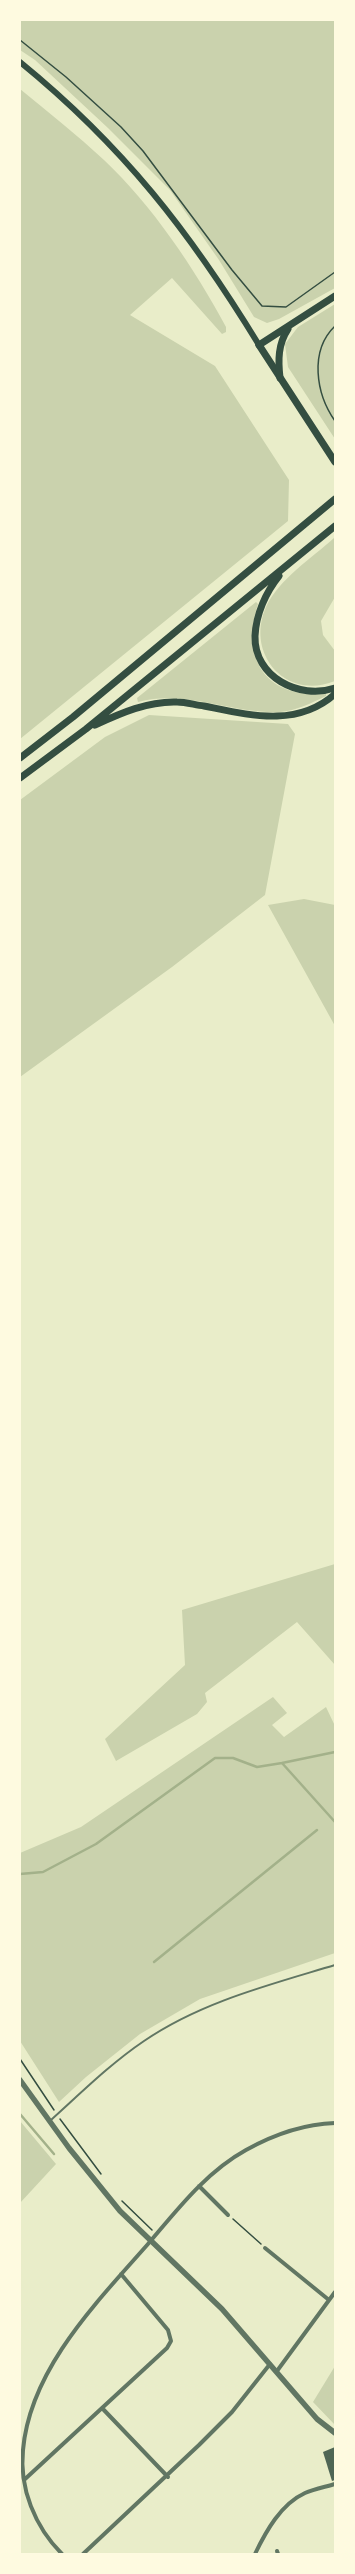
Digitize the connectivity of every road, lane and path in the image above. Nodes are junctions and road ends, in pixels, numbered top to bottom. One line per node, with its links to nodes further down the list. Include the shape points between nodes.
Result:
1 (20, 40): 3 (path, via 121,127 143,151 262,306 286,307)
2 (20, 62): 7 (main road, via 97,129 157,196 196,246)
3 (335, 272)
4 (335, 296): 5 (main road)
5 (290, 325): 7 (main road); 8 (main road, via 282,337 279,350)
6 (335, 326): 9 (path, via 328,332 318,368 319,387 327,410)
7 (259, 345): 8 (main road)
8 (280, 378): 10 (main road)
9 (335, 421)
10 (335, 462)
11 (335, 499): 17 (main road)
12 (335, 526): 13 (main road)
13 (286, 566): 14 (main road, via 271,586 256,623 255,637 263,664 271,675 298,690 311,692); 16 (main road)
14 (335, 688)
15 (335, 694): 16 (main road, via 305,712 287,716 258,716 178,702 153,704 120,713)
16 (86, 729): 18 (main road)
17 (20, 758)
18 (20, 778)
19 (335, 1965): 22 (lane, via 238,1994 188,2016 144,2040 110,2066)
20 (20, 2059): 22 (path)
21 (20, 2080): 23 (street)
22 (57, 2114): 23 (lane); 25 (path)
23 (50, 2121): 30 (street, via 111,2201)
24 (335, 2123): 26 (street, via 284,2132 245,2151)
25 (101, 2175)
26 (199, 2186): 28 (street); 29 (street)
27 (120, 2199): 29 (path)
28 (228, 2215): 31 (path)
29 (157, 2234): 30 (street)
30 (151, 2240): 32 (street); 35 (street, via 216,2303)
31 (265, 2248): 34 (street)
32 (121, 2274): 37 (street, via 168,2330 172,2341); 40 (street, via 71,2339 38,2395 23,2450)
33 (335, 2292): 34 (street)
34 (329, 2300): 36 (street)
35 (270, 2364): 36 (street); 39 (street, via 232,2412)
36 (276, 2371): 38 (street, via 317,2419)
37 (102, 2408): 39 (street); 40 (street)
38 (335, 2433)
39 (168, 2477): 43 (street)
40 (24, 2480): 42 (street, via 37,2522)
41 (335, 2484): 44 (street, via 305,2493 291,2502 278,2515)
42 (62, 2554)
43 (83, 2554)
44 (255, 2554)

